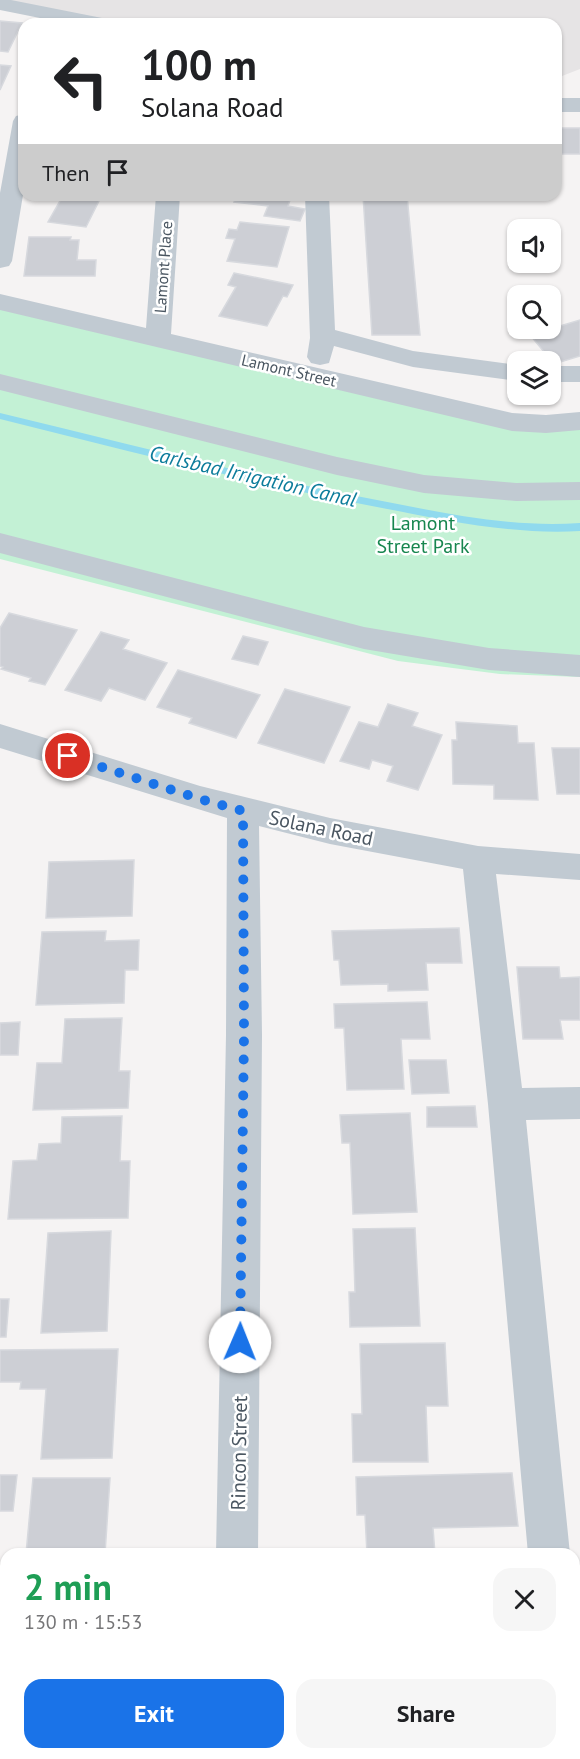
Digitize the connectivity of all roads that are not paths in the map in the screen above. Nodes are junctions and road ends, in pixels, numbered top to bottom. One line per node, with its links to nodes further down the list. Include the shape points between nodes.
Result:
1 (0, 4): 2 (street)
2 (42, 18)
3 (562, 105): 4 (street)
4 (580, 105)
5 (18, 156): 8 (street)
6 (168, 201): 11 (street, Lamont Place)
7 (317, 201): 10 (street)
8 (0, 261)
9 (0, 302): 11 (street, Lamont Street)
10 (323, 335): 12 (street); 16 (street)
11 (158, 340): 16 (street, Lamont Street)
12 (399, 355): 13 (street); 18 (street)
13 (507, 371)
14 (561, 374): 15 (street)
15 (580, 374)
16 (316, 376): 18 (street, Lamont Street)
17 (0, 382): 20 (street, via 424,484 516,492)
18 (388, 393): 19 (street, Lamont Street, via 512,422)
19 (580, 421)
20 (580, 491)
21 (0, 543): 22 (street, via 364,638 489,659)
22 (580, 666)
23 (0, 736): 24 (street, Solana Road)
24 (243, 811): 25 (street, Solana Road); 29 (street, Rincon Street)
25 (478, 859): 26 (street, Solana Road); 28 (street)
26 (580, 867)
27 (580, 1103): 28 (street)
28 (506, 1104): 30 (street)
29 (237, 1548)
30 (548, 1548)

